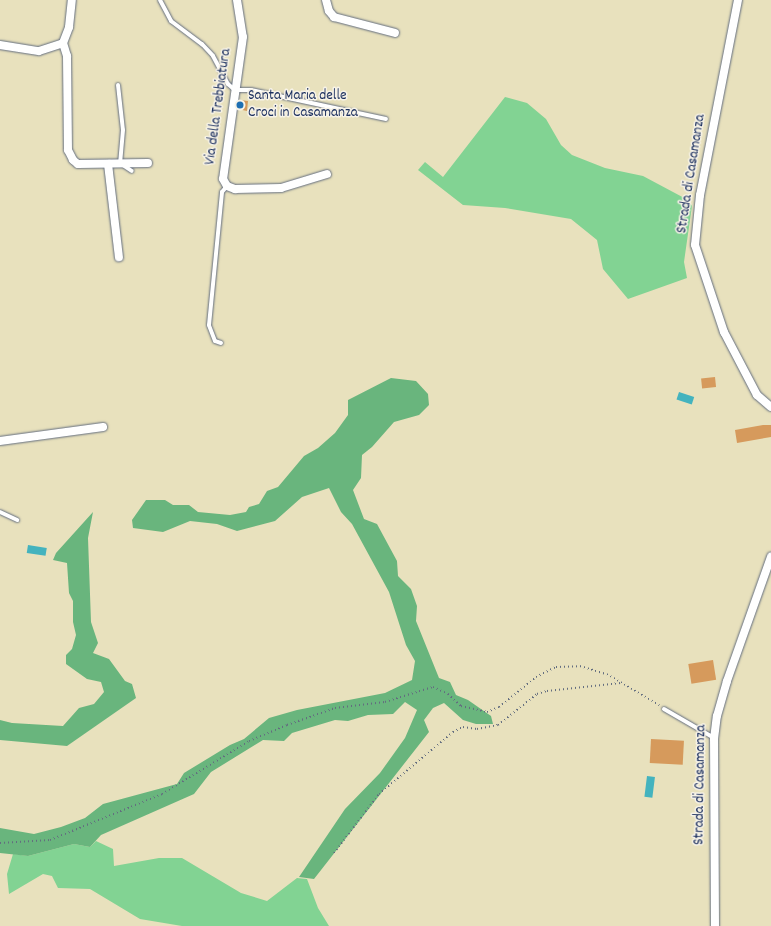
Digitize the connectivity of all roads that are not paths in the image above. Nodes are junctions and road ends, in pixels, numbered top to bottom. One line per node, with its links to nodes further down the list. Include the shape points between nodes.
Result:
1 (72, 0): 7 (street, via 69,27)
2 (160, 0): 10 (lane, via 171,21 202,44 213,56 228,84)
3 (237, 0): 10 (street, Via della Trebbiatura, via 243,37)
4 (326, 0): 6 (street, via 334,17)
5 (738, 0): 20 (street, Strada di Casamanza, via 700,195 695,245 724,332 757,395)
6 (395, 33)
7 (63, 43): 8 (street, via 39,51); 14 (street, via 67,56 68,150 78,164)
8 (0, 45)
9 (118, 85): 12 (lane, via 123,130)
10 (235, 90): 11 (lane, via 251,90); 17 (street, Via della Trebbiatura, via 223,179)
11 (386, 119)
12 (120, 163): 13 (street); 14 (street); 15 (lane)
13 (148, 163)
14 (108, 164): 18 (street)
15 (132, 171)
16 (327, 174): 17 (street, Via della Trebbiatura, via 281,188 235,189)
17 (227, 186): 19 (lane, via 222,192 209,325 215,341)
18 (119, 257)
19 (221, 343)
20 (771, 407)
21 (103, 427): 22 (street)
22 (0, 442)
23 (0, 512): 24 (lane)
24 (17, 520)
25 (771, 558): 27 (street, Strada di Casamanza, via 726,681)
26 (664, 709): 27 (lane)
27 (714, 739): 28 (street, Strada di Casamanza)
28 (715, 926)

